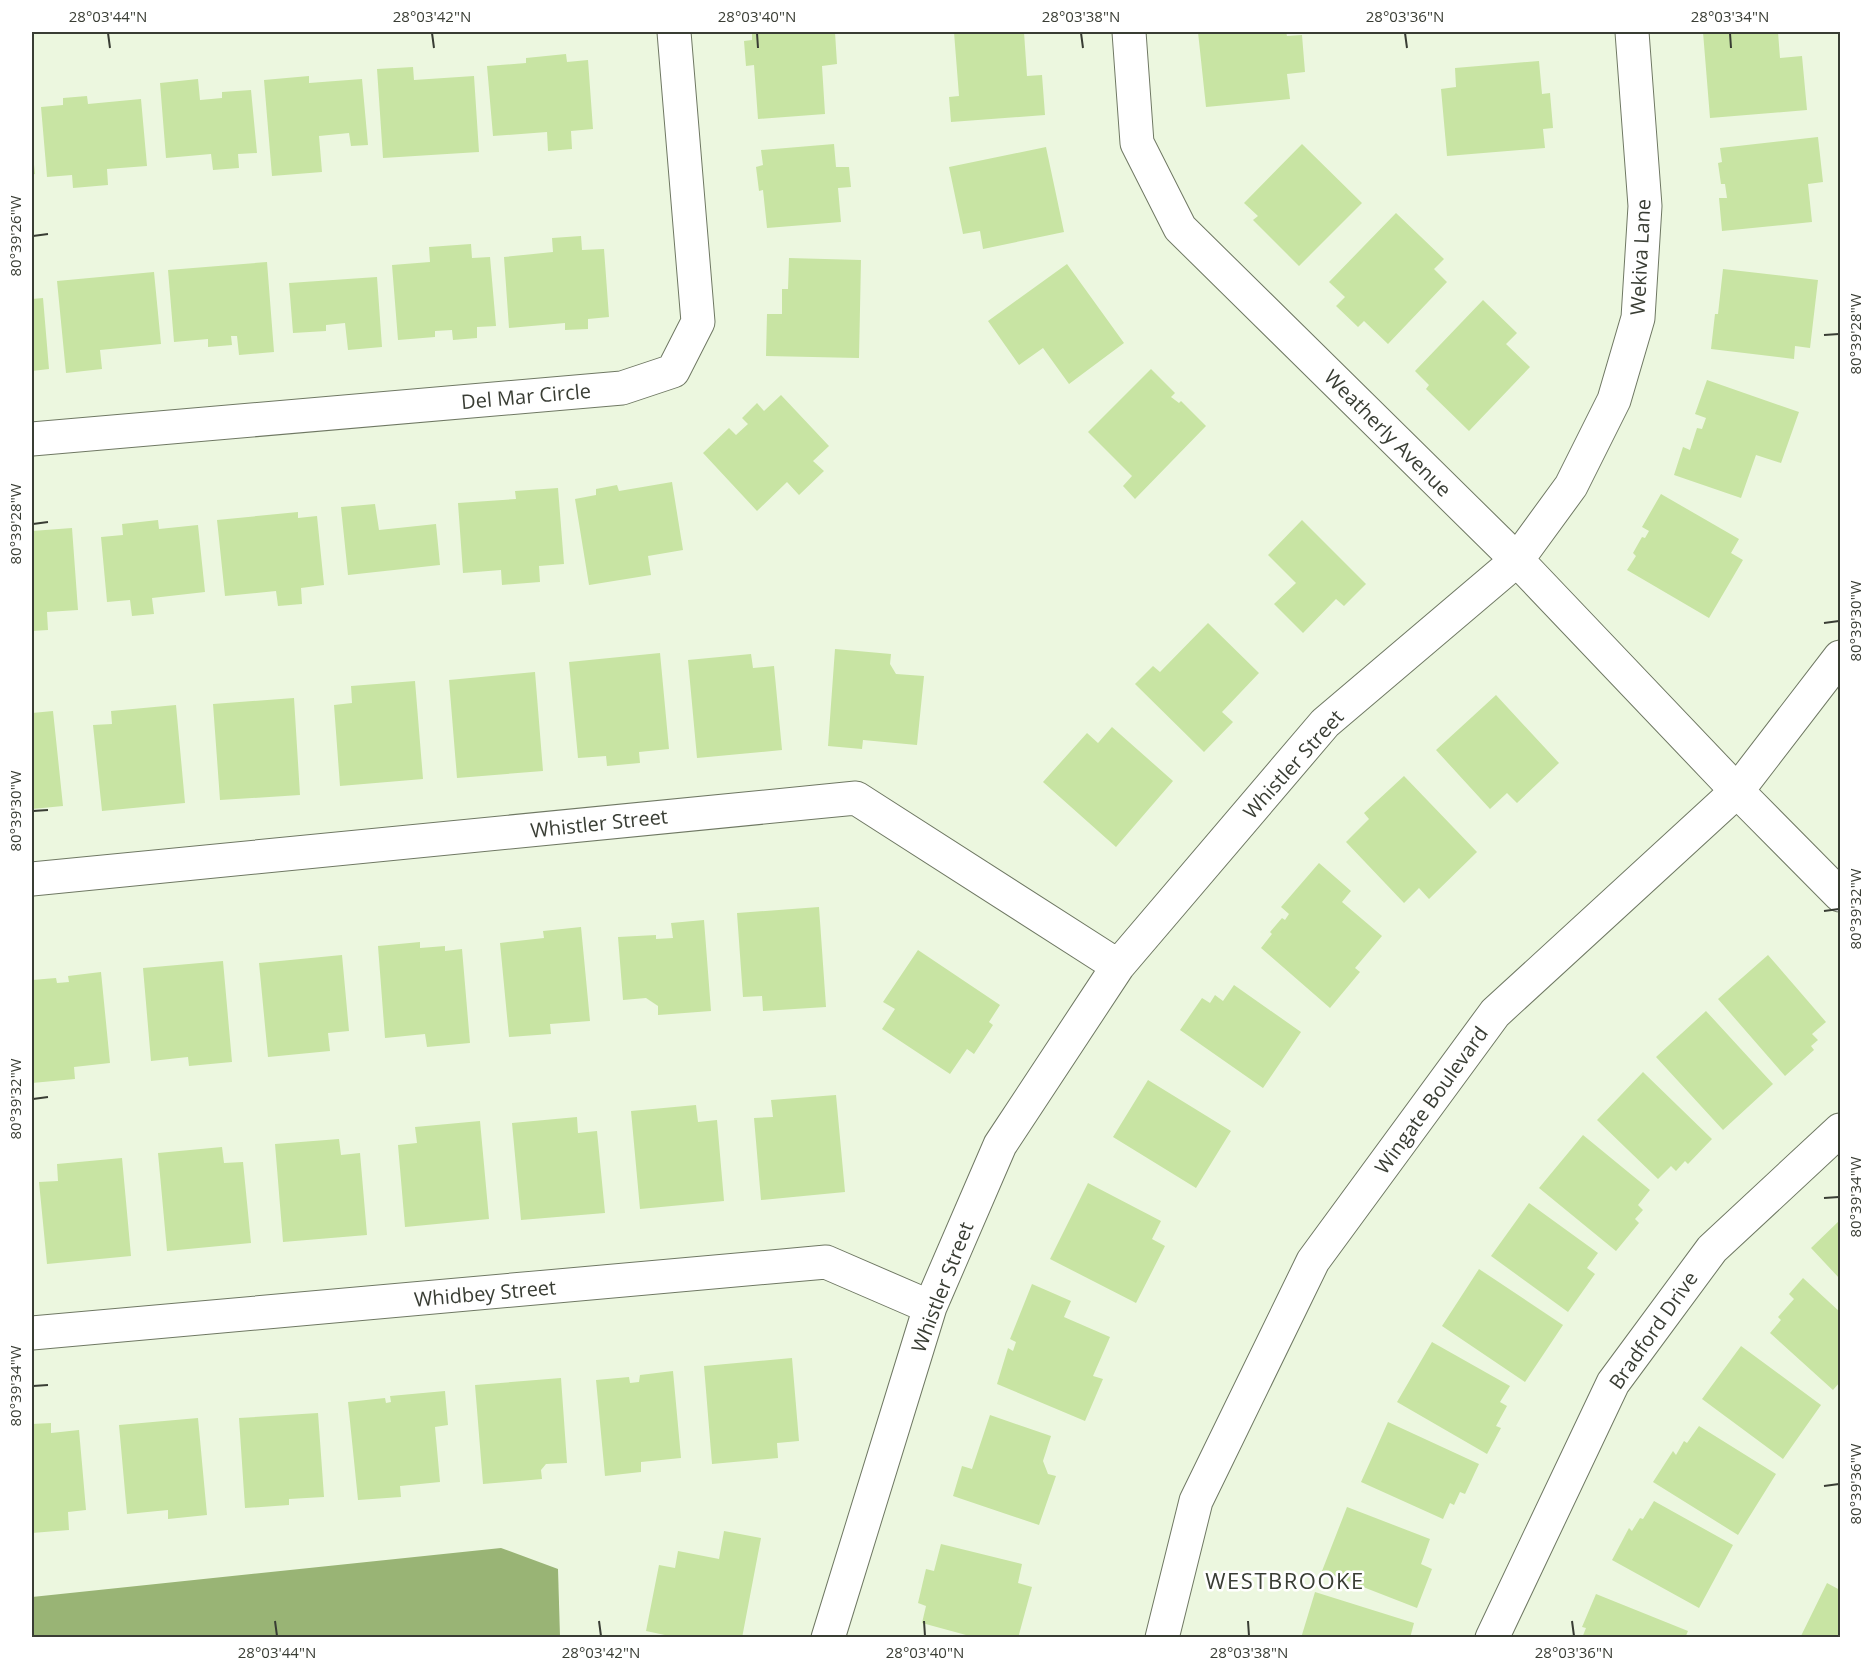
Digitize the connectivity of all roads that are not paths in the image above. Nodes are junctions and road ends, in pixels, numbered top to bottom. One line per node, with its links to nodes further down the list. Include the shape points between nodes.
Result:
1 (674, 32): 4 (street, Del Mar Circle, via 698,322 673,371 622,388)
2 (1129, 32): 5 (street, Weatherly Avenue, via 1137,143 1180,228)
3 (1632, 32): 5 (street, Wekiva Lane, via 1645,206 1638,318 1614,400 1582,465)
4 (32, 439)
5 (1517, 560): 7 (street, Weatherly Avenue); 10 (street, Whistler Street, via 1325,723)
6 (1840, 657): 7 (street, Wingate Boulevard)
7 (1737, 791): 9 (street, Weatherly Avenue); 15 (street, Wingate Boulevard, via 1495,1013 1312,1261 1196,1501)
8 (32, 879): 10 (street, Whistler Street, via 856,798)
9 (1840, 895)
10 (1118, 966): 12 (street, Whistler Street, via 1000,1145)
11 (1840, 1130): 16 (street, Bradford Drive, via 1712,1249 1613,1383)
12 (930, 1307): 13 (street, Whidbey Street, via 826,1263); 14 (street, Whistler Street)
13 (32, 1333)
14 (828, 1638)
15 (1162, 1638)
16 (1492, 1638)

